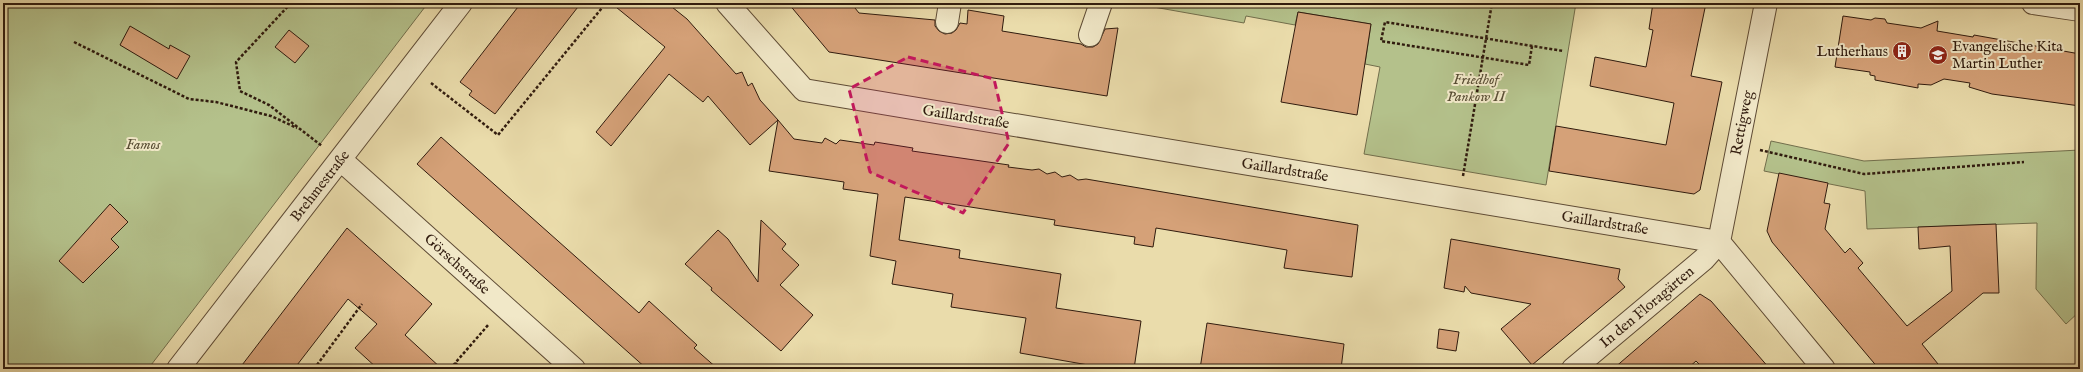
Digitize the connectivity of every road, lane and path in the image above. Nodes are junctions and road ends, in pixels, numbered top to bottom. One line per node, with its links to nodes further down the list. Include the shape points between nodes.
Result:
1 (291, 3): 17 (path, via 236,62 240,91 269,105)
2 (461, 3): 20 (street, Brehmestraße)
3 (606, 3): 16 (path, via 498,135)
4 (727, 3): 23 (street, Gaillardstraße, via 804,90)
5 (1101, 3): 10 (street)
6 (1492, 3): 11 (path)
7 (1766, 3): 23 (street, Rettigweg)
8 (2033, 3): 9 (street)
9 (2080, 10)
10 (1090, 36)
11 (1486, 39): 13 (path); 15 (path); 15 (path, via 1384,22 1381,41)
12 (74, 42): 17 (path, via 189,99 216,102 271,116)
13 (1532, 46): 14 (path); 15 (path, via 1529,65)
14 (1563, 51)
15 (1483, 58): 22 (path)
16 (431, 83)
17 (297, 128): 18 (path)
18 (322, 146)
19 (1760, 150): 21 (path, via 1864,174)
20 (340, 160): 27 (street, Brehmestraße); 31 (street, Görschstraße)
21 (2024, 162)
22 (1464, 171)
23 (1719, 242): 32 (street, In den Floragärten, via 1704,259); 33 (street)
24 (362, 304): 28 (path)
25 (490, 324): 26 (path)
26 (455, 363): 29 (path); 30 (path)
27 (178, 369)
28 (314, 369)
29 (450, 369)
30 (462, 369)
31 (574, 369)
32 (1573, 369)
33 (1824, 369)

